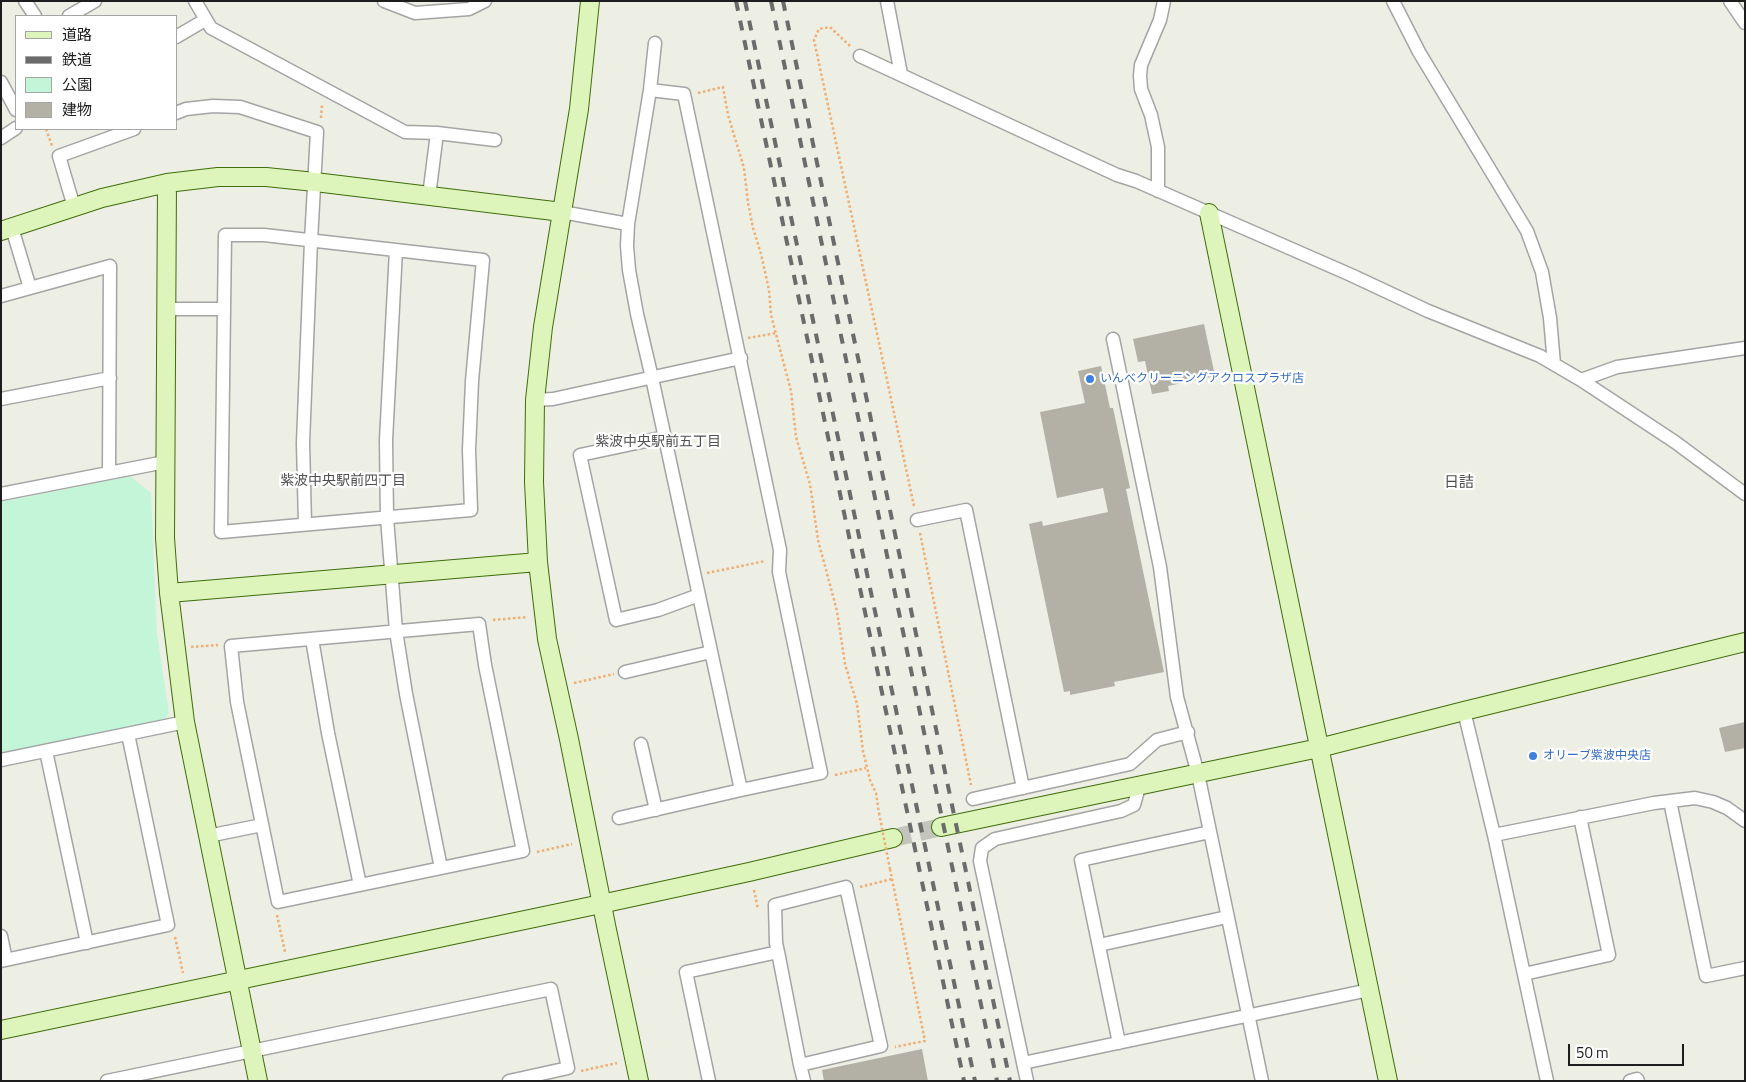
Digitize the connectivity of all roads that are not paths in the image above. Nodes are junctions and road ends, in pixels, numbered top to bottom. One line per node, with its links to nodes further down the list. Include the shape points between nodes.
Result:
1 (25, 1): 11 (street)
2 (194, 1): 13 (street)
3 (384, 1): 4 (street, via 415,13 470,9)
4 (485, 1)
5 (590, 1): 33 (street, via 579,109)
6 (887, 1): 18 (street)
7 (1164, 1): 30 (street, via 1140,76 1158,147)
8 (1393, 1): 46 (street, via 1419,52 1527,231 1542,272)
9 (1730, 1): 14 (street)
10 (93, 2): 12 (street)
11 (34, 15)
12 (71, 15)
13 (205, 20): 15 (street); 25 (street, via 211,28 405,132)
14 (1745, 23)
15 (178, 36)
16 (655, 43): 20 (street)
17 (860, 56): 18 (street)
18 (901, 74): 30 (street)
19 (1, 82): 21 (street)
20 (650, 90): 35 (street); 45 (street, via 684,94)
21 (15, 108)
22 (178, 112): 29 (street, via 213,106 240,107 318,132)
23 (15, 129): 26 (street)
24 (131, 130): 32 (street, via 59,156)
25 (437, 133): 27 (street); 31 (street)
26 (1, 138)
27 (495, 140)
28 (167, 182): 29 (street, via 218,177); 32 (street); 41 (street)
29 (315, 182): 31 (street); 37 (street)
30 (1158, 191): 34 (street)
31 (429, 196): 33 (street)
32 (74, 207): 36 (street)
33 (562, 212): 35 (street); 51 (street, via 542,327)
34 (1209, 213): 46 (street); 74 (street)
35 (628, 224): 48 (street, via 629,270)
36 (7, 230): 39 (street)
37 (311, 240): 38 (street); 42 (street, via 225,235); 59 (street, via 303,443)
38 (396, 250): 57 (street, via 386,440); 57 (street, via 484,260 472,381 471,510)
39 (30, 288): 40 (street); 47 (street, via 110,266)
40 (1, 296)
41 (166, 309): 42 (street); 53 (street)
42 (224, 309): 59 (street, via 221,532)
43 (1113, 339): 71 (street, via 1160,567 1177,696)
44 (1745, 348): 49 (street, via 1617,367)
45 (741, 358): 48 (street); 80 (street, via 780,550 779,572 821,774)
46 (1554, 364): 49 (street)
47 (110, 378): 50 (street); 54 (street)
48 (652, 378): 51 (street); 52 (street)
49 (1582, 380): 56 (street)
50 (1, 399)
51 (535, 400): 60 (street, via 534,482)
52 (665, 437): 63 (street); 63 (street, via 580,455 616,620 658,610)
53 (165, 462): 54 (street); 62 (street)
54 (109, 472): 55 (street)
55 (1, 494)
56 (1745, 494)
57 (387, 518): 59 (street); 61 (street)
58 (917, 520): 79 (street, via 966,510)
59 (305, 524)
60 (538, 562): 61 (street); 95 (street, via 547,639)
61 (392, 574): 62 (street); 64 (street)
62 (169, 593): 70 (street)
63 (699, 595): 67 (street)
64 (396, 631): 65 (street); 93 (street); 93 (street, via 479,624 523,851)
65 (312, 639): 87 (street, via 230,646 237,702); 94 (street)
66 (1745, 642): 69 (street)
67 (711, 652): 68 (street); 80 (street)
68 (625, 672)
69 (1464, 711): 74 (street); 90 (street)
70 (185, 722): 72 (street); 91 (street)
71 (1188, 732): 77 (street); 79 (street, via 1157,740 1130,764)
72 (128, 734): 75 (street); 98 (street, via 168,925)
73 (641, 744): 83 (street)
74 (1319, 748): 77 (street); 105 (street)
75 (46, 751): 76 (street); 98 (street)
76 (1, 760)
77 (1198, 774): 78 (street); 89 (street)
78 (1139, 787): 88 (street); 110 (street, via 1134,805 1121,811 995,839 982,848 980,861)
79 (1023, 788): 81 (street)
80 (741, 790): 83 (street)
81 (973, 799)
82 (1670, 801): 84 (street); 86 (street, via 1695,798 1713,802); 102 (street, via 1706,976)
83 (656, 810): 85 (street)
84 (1580, 817): 90 (street); 103 (street, via 1609,955)
85 (619, 818)
86 (1745, 821)
87 (262, 825): 91 (street); 94 (street, via 278,902)
88 (941, 827)
89 (1210, 832): 96 (street); 99 (street, via 1081,860)
90 (1494, 835): 103 (street)
91 (208, 836): 104 (street)
92 (893, 838): 95 (street)
93 (441, 868): 94 (street)
94 (360, 885)
95 (601, 904): 104 (street); 115 (street)
96 (1227, 917): 99 (street); 106 (street)
97 (1, 936): 101 (street)
98 (87, 943): 101 (street)
99 (1098, 945): 108 (street)
100 (778, 952): 111 (street); 111 (street, via 775,905 846,887 881,1046); 116 (street, via 686,972)
101 (4, 960)
102 (1745, 968)
103 (1524, 974): 121 (street)
104 (237, 980): 107 (street); 109 (street)
105 (1369, 990): 106 (street); 120 (street)
106 (1249, 1016): 108 (street); 119 (street)
107 (1, 1030)
108 (1119, 1043): 110 (street)
109 (251, 1050): 112 (street); 113 (street); 114 (street, via 552,989 568,1068)
110 (1023, 1063): 118 (street)
111 (800, 1064): 117 (street)
112 (107, 1081)
113 (258, 1081)
114 (509, 1081)
115 (639, 1081)
116 (709, 1081)
117 (804, 1081)
118 (1027, 1081)
119 (1262, 1081)
120 (1388, 1081)
121 (1547, 1081)
122 (1630, 1081): 123 (street)
123 (1638, 1081)

